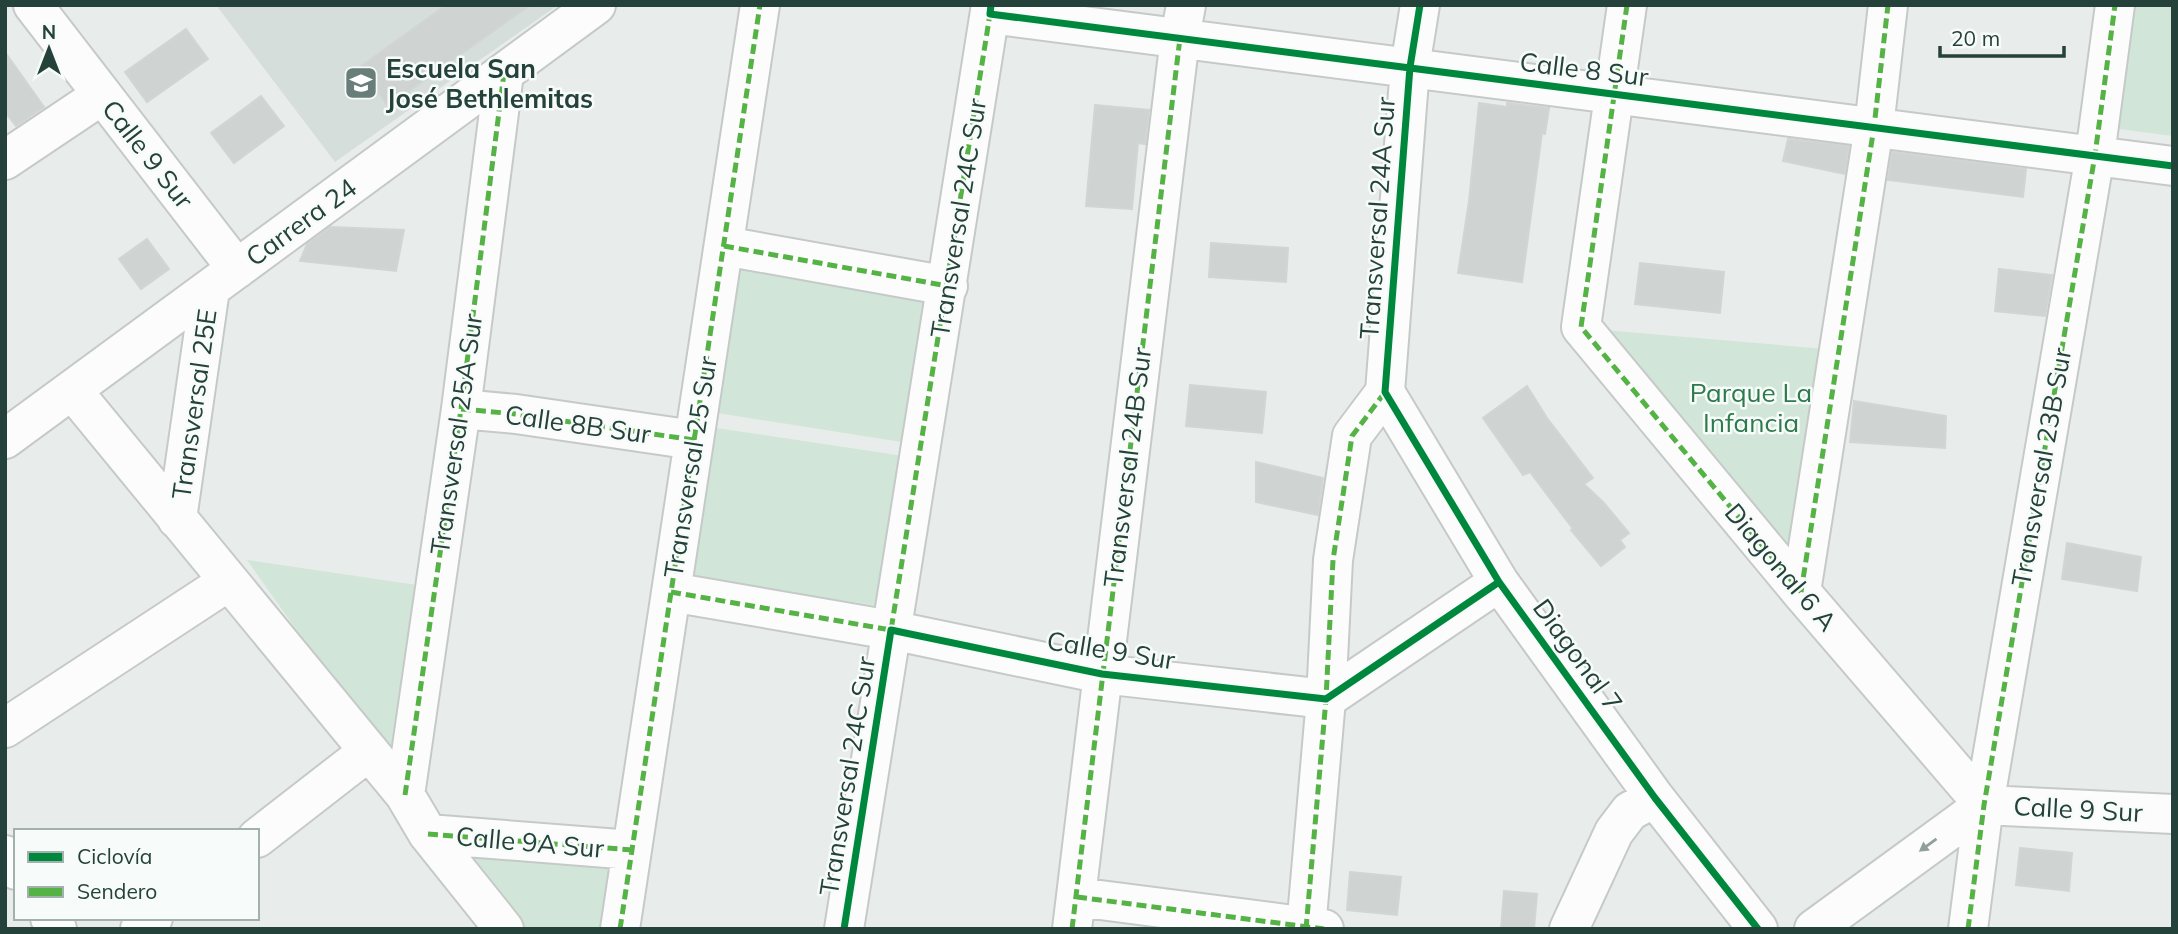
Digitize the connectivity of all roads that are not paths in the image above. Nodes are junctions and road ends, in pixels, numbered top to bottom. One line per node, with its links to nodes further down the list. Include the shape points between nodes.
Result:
1 (33, 5): 13 (street, Calle 9 Sur)
2 (596, 5): 11 (street, Carrera 24)
3 (760, 5): 18 (street, Transversal 25 Sur)
4 (1420, 5): 10 (street, Transversal 24A Sur)
5 (1627, 5): 12 (street)
6 (1888, 5): 14 (street)
7 (2115, 5): 15 (street, Transversal 23B Sur)
8 (991, 9): 9 (street, Calle 8 Sur); 20 (street, Transversal 24C Sur)
9 (1183, 22): 10 (street, Calle 8 Sur); 32 (street, Transversal 24B Sur)
10 (1410, 67): 12 (street, Calle 8 Sur); 22 (street, Transversal 24A Sur)
11 (505, 73): 19 (street, Carrera 24); 23 (street, Transversal 25A Sur)
12 (1613, 93): 14 (street, Calle 8 Sur); 30 (street, Diagonal 6 A, via 1581,327)
13 (102, 95): 16 (street); 19 (street, Calle 9 Sur)
14 (1874, 128): 15 (street, Calle 8 Sur); 30 (street)
15 (2095, 155): 17 (street, Calle 8 Sur); 38 (street, Transversal 23B Sur)
16 (5, 160)
17 (2173, 166)
18 (724, 246): 20 (street); 25 (street, Transversal 25 Sur)
19 (224, 279): 21 (street, Carrera 24); 26 (street, Transversal 25E)
20 (948, 286): 31 (street, Transversal 24C Sur)
21 (72, 390): 24 (street, Carrera 24); 26 (street)
22 (1385, 392): 28 (street, Diagonal 7); 33 (street, via 1352,436 1333,559)
23 (461, 409): 25 (street, Calle 8B Sur); 36 (street, Transversal 25A Sur)
24 (5, 439)
25 (694, 440): 29 (street, Transversal 25 Sur)
26 (177, 519): 27 (street)
27 (229, 581): 34 (street); 35 (street)
28 (1499, 582): 33 (street); 37 (street, Diagonal 7)
29 (671, 592): 31 (street, Calle 9 Sur); 42 (street, Transversal 25 Sur)
30 (1801, 592): 38 (street, Diagonal 6 A)
31 (891, 630): 32 (street, Calle 9 Sur); 47 (street, Transversal 24C Sur)
32 (1102, 674): 33 (street, Calle 9 Sur); 43 (street, Transversal 24B Sur)
33 (1326, 699): 44 (street)
34 (5, 728)
35 (369, 751): 36 (street); 41 (street)
36 (405, 795): 40 (street)
37 (1655, 798): 48 (street, via 1630,811 1614,832); 49 (street, Diagonal 7)
38 (1983, 805): 39 (street, Calle 9 Sur); 50 (street, one-way to 50); 51 (street, Transversal 23B Sur)
39 (2173, 814)
40 (428, 834): 42 (street, Calle 9A Sur); 45 (street)
41 (259, 836)
42 (632, 850): 46 (street, Transversal 25 Sur)
43 (1074, 913): 44 (street)
44 (1312, 928)
45 (504, 929)
46 (620, 929)
47 (844, 929)
48 (1569, 929)
49 (1758, 929)
50 (1814, 929)
51 (1968, 929)

